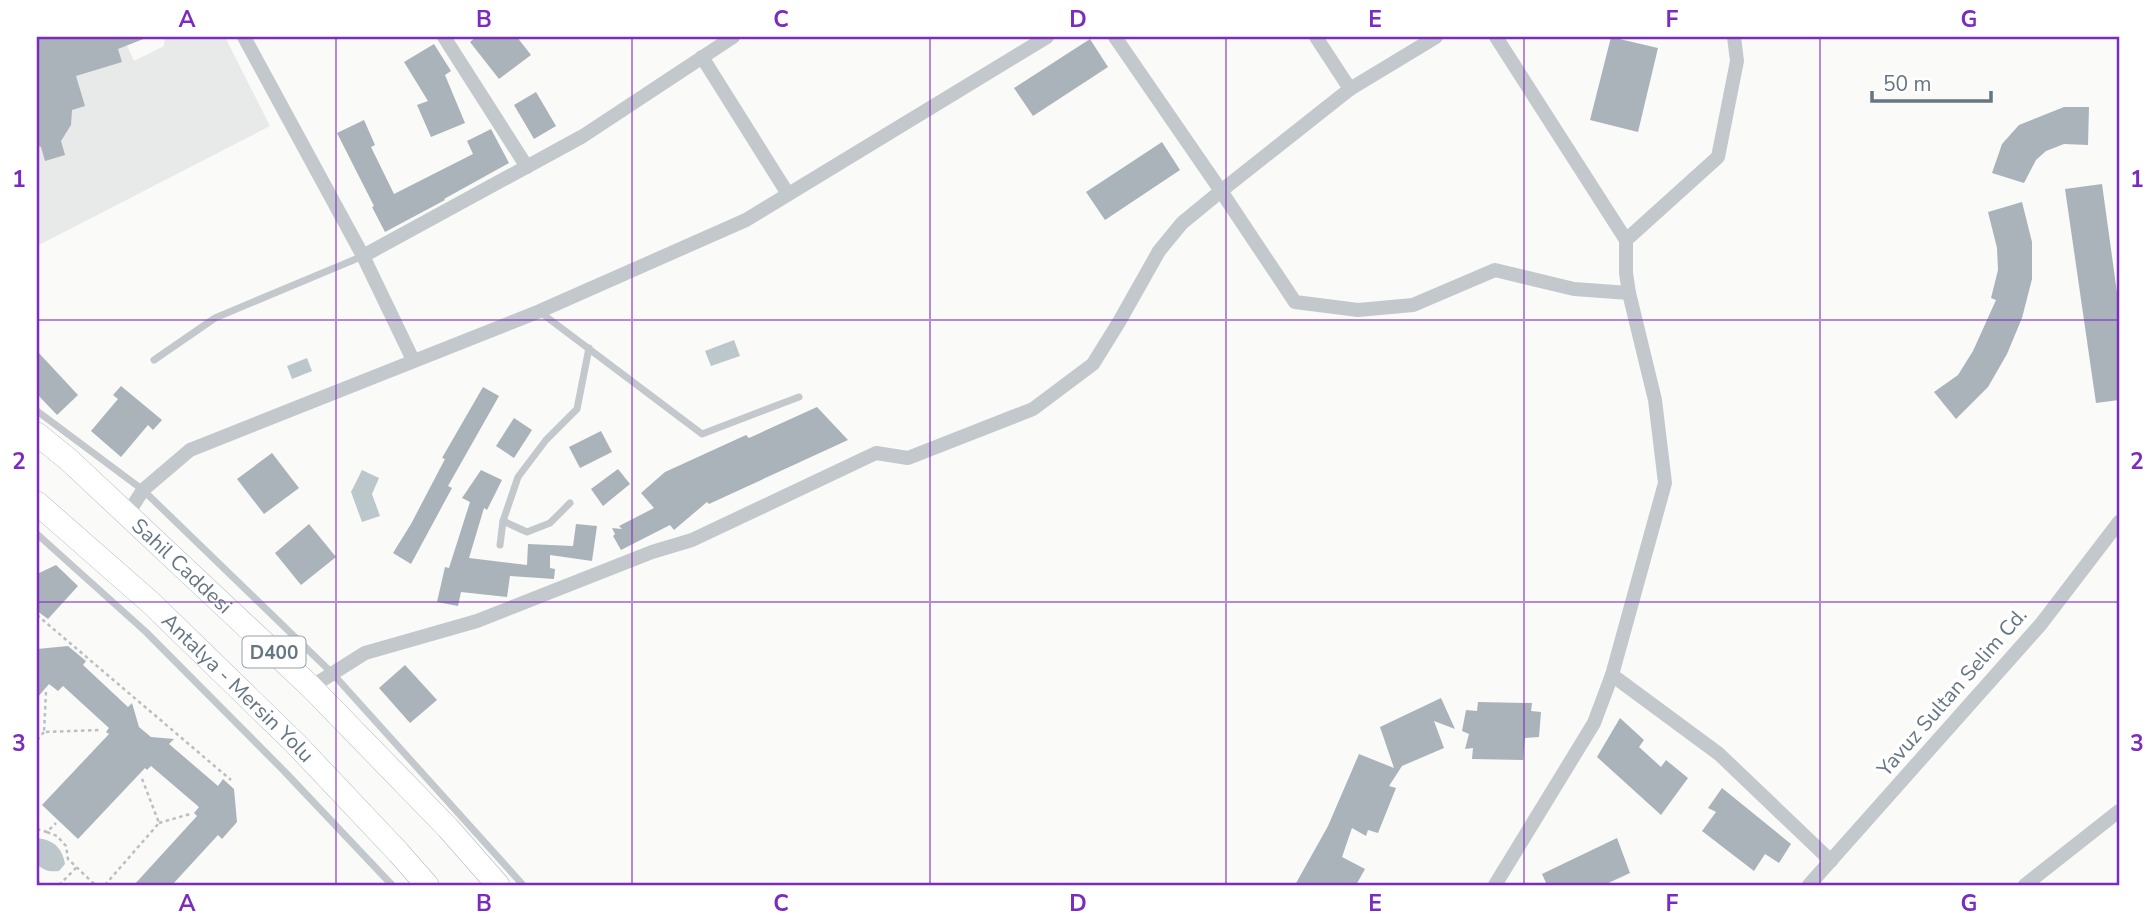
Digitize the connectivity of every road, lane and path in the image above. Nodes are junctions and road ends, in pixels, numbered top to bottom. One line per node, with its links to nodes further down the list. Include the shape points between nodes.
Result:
1 (244, 37): 16 (street)
2 (444, 37): 12 (street)
3 (733, 37): 10 (street)
4 (1047, 37): 14 (street)
5 (1115, 37): 13 (street)
6 (1316, 37): 11 (street)
7 (1436, 37): 11 (street)
8 (1496, 37): 15 (street)
9 (1734, 37): 15 (street, via 1737,61 1718,158)
10 (702, 57): 12 (street, via 583,136); 14 (street)
11 (1350, 89): 13 (street)
12 (527, 167): 16 (street)
13 (1221, 191): 17 (street, via 1295,302 1358,310 1413,304 1495,270 1574,289); 34 (street, via 1181,223 1159,251 1093,363 1033,410 908,458 876,453 692,540 477,621 365,653)
14 (789, 194): 18 (street, via 746,220)
15 (1626, 240): 17 (street)
16 (363, 256): 20 (lane, via 215,318); 21 (street)
17 (1629, 293): 35 (street, via 1655,400 1665,483)
18 (540, 311): 19 (lane); 21 (street)
19 (589, 348): 22 (lane, via 702,434); 29 (lane, via 577,409 518,477)
20 (154, 360)
21 (413, 360): 25 (street, via 190,450)
22 (799, 397)
23 (37, 411): 25 (lane)
24 (37, 434): 28 (highway, Sahil Caddesi / D400)
25 (143, 490): 28 (street); 34 (lane)
26 (37, 503): 56 (highway, Antalya - Mersin Yolu / D400, via 151,603 286,735)
27 (570, 503): 29 (lane, via 550,523 527,532)
28 (127, 515): 36 (highway, Sahil Caddesi / D400)
29 (503, 522): 32 (lane)
30 (2119, 522): 49 (street, Yavuz Sultan Selim Cd., via 2041,624)
31 (37, 534): 55 (lane, via 146,632)
32 (500, 545)
33 (37, 615): 42 (path)
34 (333, 674): 36 (street); 58 (lane)
35 (1612, 675): 49 (street, via 1718,754); 59 (street, via 1594,723)
36 (311, 687): 57 (highway, Sahil Caddesi / D400)
37 (46, 692): 39 (path)
38 (102, 730): 39 (path)
39 (44, 732): 40 (path)
40 (37, 740)
41 (141, 776): 46 (path)
42 (231, 780)
43 (2119, 811): 61 (street)
44 (190, 814): 46 (path)
45 (56, 823): 48 (path)
46 (159, 823): 54 (path)
47 (37, 829): 48 (path)
48 (47, 832): 50 (path, via 66,846 68,859)
49 (1831, 860): 60 (street, Yavuz Sultan Selim Cd.)
50 (77, 867): 53 (path); 54 (path, via 93,883)
51 (37, 880): 52 (path)
52 (41, 885)
53 (59, 885)
54 (102, 885)
55 (392, 885)
56 (426, 885)
57 (498, 885)
58 (523, 885)
59 (1495, 885)
60 (1810, 885)
61 (2025, 885)

